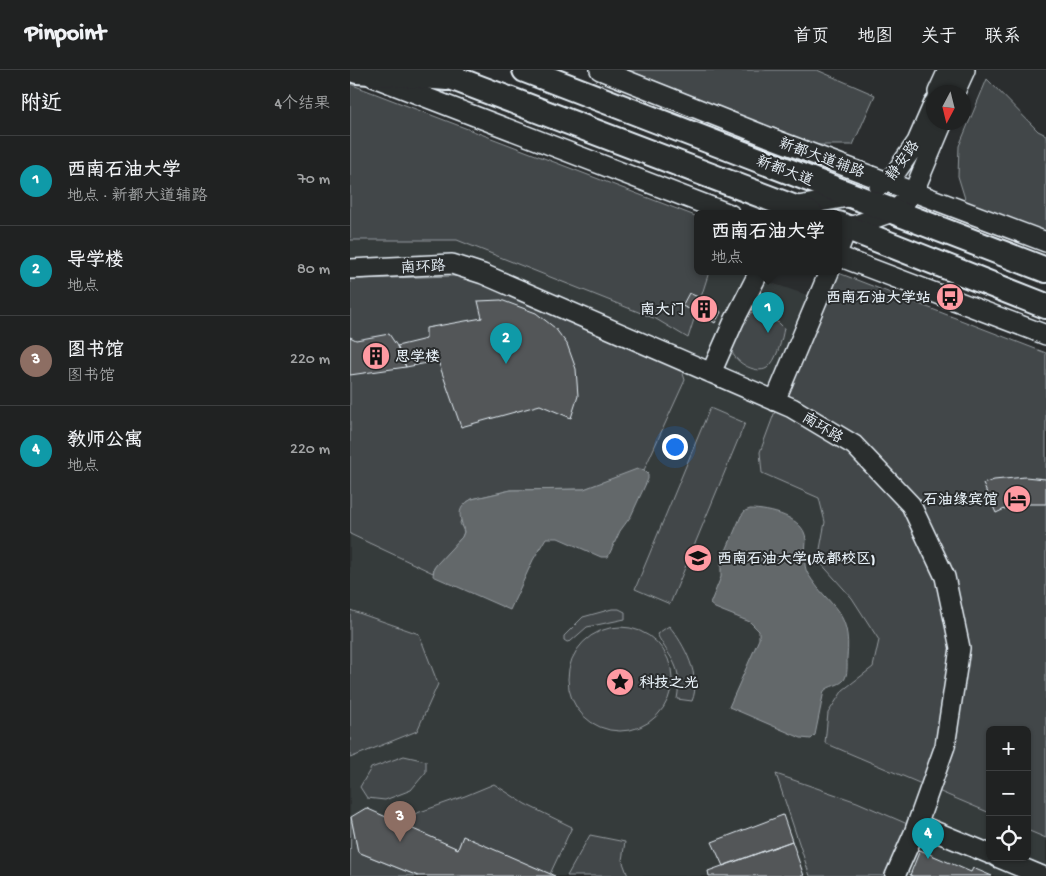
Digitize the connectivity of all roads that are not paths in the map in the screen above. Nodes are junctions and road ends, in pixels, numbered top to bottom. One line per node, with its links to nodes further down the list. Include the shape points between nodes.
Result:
1 (356, 70): 7 (main road); 15 (street)
2 (432, 70): 7 (main road, 新都大道)
3 (525, 70): 14 (main road, 新都大道)
4 (600, 70): 12 (street, 新都大道辅路)
5 (948, 70): 8 (street)
6 (965, 70): 9 (street)
7 (454, 79): 16 (main road, 新都大道)
8 (941, 85)
9 (959, 85)
10 (926, 121): 12 (street, 静安路, via 917,142)
11 (940, 130): 13 (street, 静安路)
12 (889, 182): 13 (street, 新都大道辅路); 14 (street, 静安路)
13 (914, 191): 18 (street, 静安路); 20 (street, 新都大道辅路)
14 (853, 196): 17 (street, 静安路); 18 (main road, 新都大道)
15 (720, 210)
16 (792, 210)
17 (804, 210)
18 (896, 211): 19 (street, 静安路); 23 (main road, 新都大道)
19 (843, 226): 26 (main road)
20 (1046, 242)
21 (842, 258): 27 (street)
22 (350, 269): 28 (street, 南环路, via 452,264 483,274)
23 (1046, 270)
24 (757, 275): 28 (street)
25 (828, 275): 29 (street)
26 (1046, 306)
27 (1046, 335)
28 (711, 373): 29 (street, 南环路)
29 (775, 401): 30 (street, 南环路, via 854,445 911,505 945,578 960,648 945,746)
30 (917, 824): 31 (street); 33 (street, 南环路)
31 (986, 852)
32 (1006, 861): 34 (street)
33 (895, 876)
34 (1042, 876)

